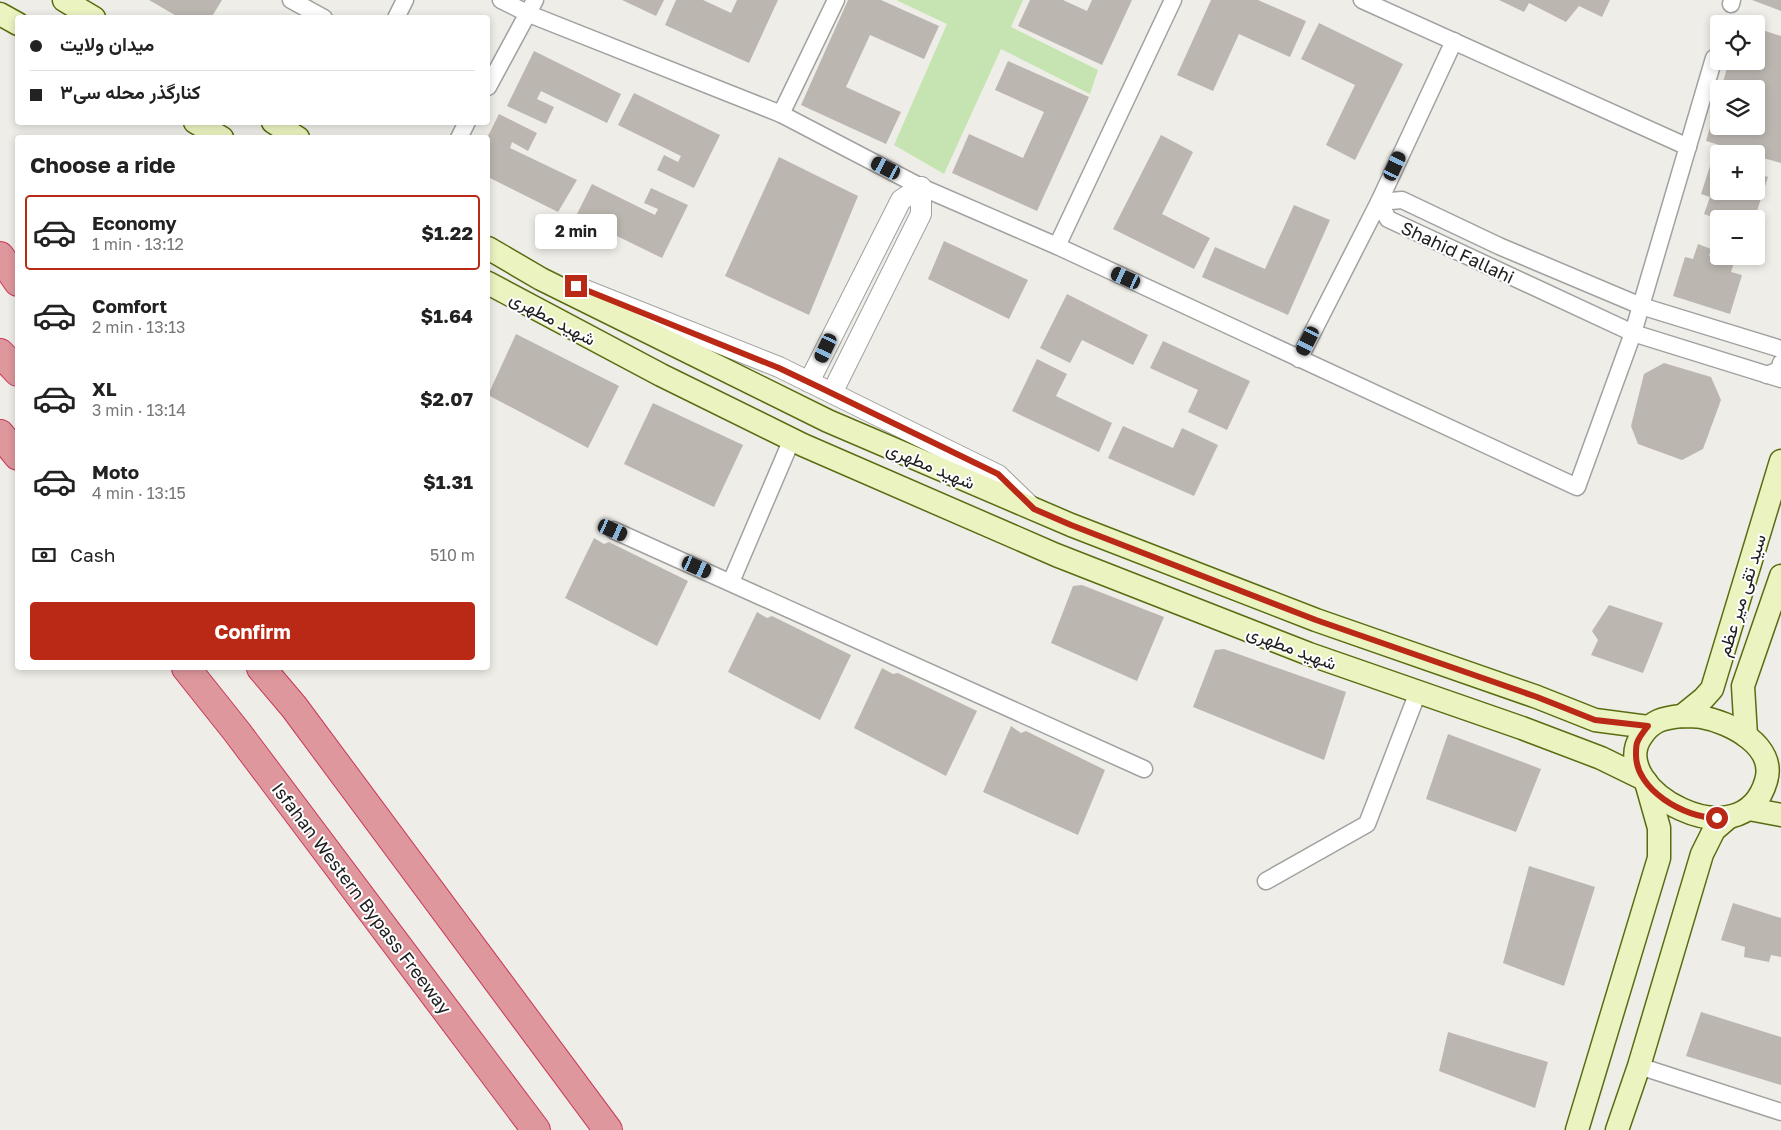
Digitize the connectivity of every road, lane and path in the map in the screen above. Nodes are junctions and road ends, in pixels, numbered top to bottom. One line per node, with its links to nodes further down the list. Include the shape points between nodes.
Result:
1 (64, 0): 10 (main road)
2 (291, 0): 11 (street)
3 (405, 0): 12 (street)
4 (501, 0): 8 (street)
5 (836, 0): 17 (street)
6 (1173, 0): 25 (street)
7 (1362, 0): 14 (street)
8 (532, 7): 16 (street); 17 (street)
9 (0, 14): 13 (main road)
10 (89, 15)
11 (318, 15)
12 (398, 15)
13 (15, 22)
14 (1454, 42): 22 (street); 24 (street)
15 (1710, 70): 22 (street)
16 (490, 83)
17 (781, 114): 23 (street)
18 (200, 125): 20 (main road)
19 (278, 125): 21 (main road)
20 (217, 135)
21 (293, 135)
22 (1688, 147): 31 (street)
23 (921, 186): 25 (street); 33 (street, via 901,200); 37 (street, via 921,214)
24 (1379, 202): 31 (street, Shahid Fallahi, via 1402,200 1499,246); 32 (street, Shahid Fallahi, via 1388,219); 36 (street)
25 (1058, 246): 36 (street)
26 (490, 249): 29 (main road, شهید مطهری)
27 (0, 256): 28 (highway)
28 (15, 278)
29 (541, 279): 41 (street, via 576,286); 47 (main road, شهید مطهری, via 828,421)
30 (490, 284): 44 (main road, شهید مطهری, via 661,375)
31 (1641, 306): 32 (street); 34 (street, Shahid Fallahi)
32 (1633, 333): 36 (street, via 1578,487); 40 (street, Shahid Fallahi)
33 (826, 348): 37 (street, via 829,362 835,366); 41 (street)
34 (1778, 351)
35 (0, 353): 39 (highway)
36 (1299, 359)
37 (847, 363): 42 (street)
38 (1781, 363): 40 (street)
39 (15, 369)
40 (1774, 377)
41 (809, 382): 42 (street)
42 (832, 393): 47 (street, via 998,474)
43 (0, 434): 45 (highway)
44 (792, 439): 50 (street); 54 (main road, شهید مطهری, via 1056,555 1309,654)
45 (15, 452)
46 (1781, 461): 57 (main road, سید تقی میر عظم, via 1712,689)
47 (1034, 509): 56 (main road, شهید مطهری, via 1316,620)
48 (613, 530): 50 (street)
49 (1781, 576): 59 (main road, سید تقی میر عظم, via 1742,686)
50 (730, 582): 62 (street)
51 (188, 670): 69 (highway, Isfahan Western Bypass Freeway)
52 (263, 670): 55 (highway)
53 (270, 670): 55 (highway)
54 (1418, 692): 60 (main road, شهید مطهری); 66 (street, via 1368,824)
55 (294, 707): 70 (highway)
56 (1571, 711): 58 (main road, شهید مطهری, via 1595,720); 60 (main road, via 1573,719 1568,734)
57 (1682, 716): 58 (main road, via 1664,718); 59 (main road, via 1701,717 1732,726)
58 (1648, 726): 63 (main road, via 1636,744 1636,762)
59 (1746, 736): 61 (main road)
60 (1556, 741): 63 (main road, شهید مطهری)
61 (1774, 763): 64 (main road, via 1757,800)
62 (1144, 769)
63 (1644, 780): 64 (main road, via 1656,793 1679,808 1705,818); 71 (main road, via 1659,828 1659,858)
64 (1739, 813): 65 (main road); 67 (main road, via 1714,830 1702,854)
65 (1781, 815)
66 (1266, 880)
67 (1639, 1066): 68 (street); 72 (main road)
68 (1781, 1112)
69 (536, 1130)
70 (608, 1130)
71 (1577, 1130)
72 (1617, 1130)

